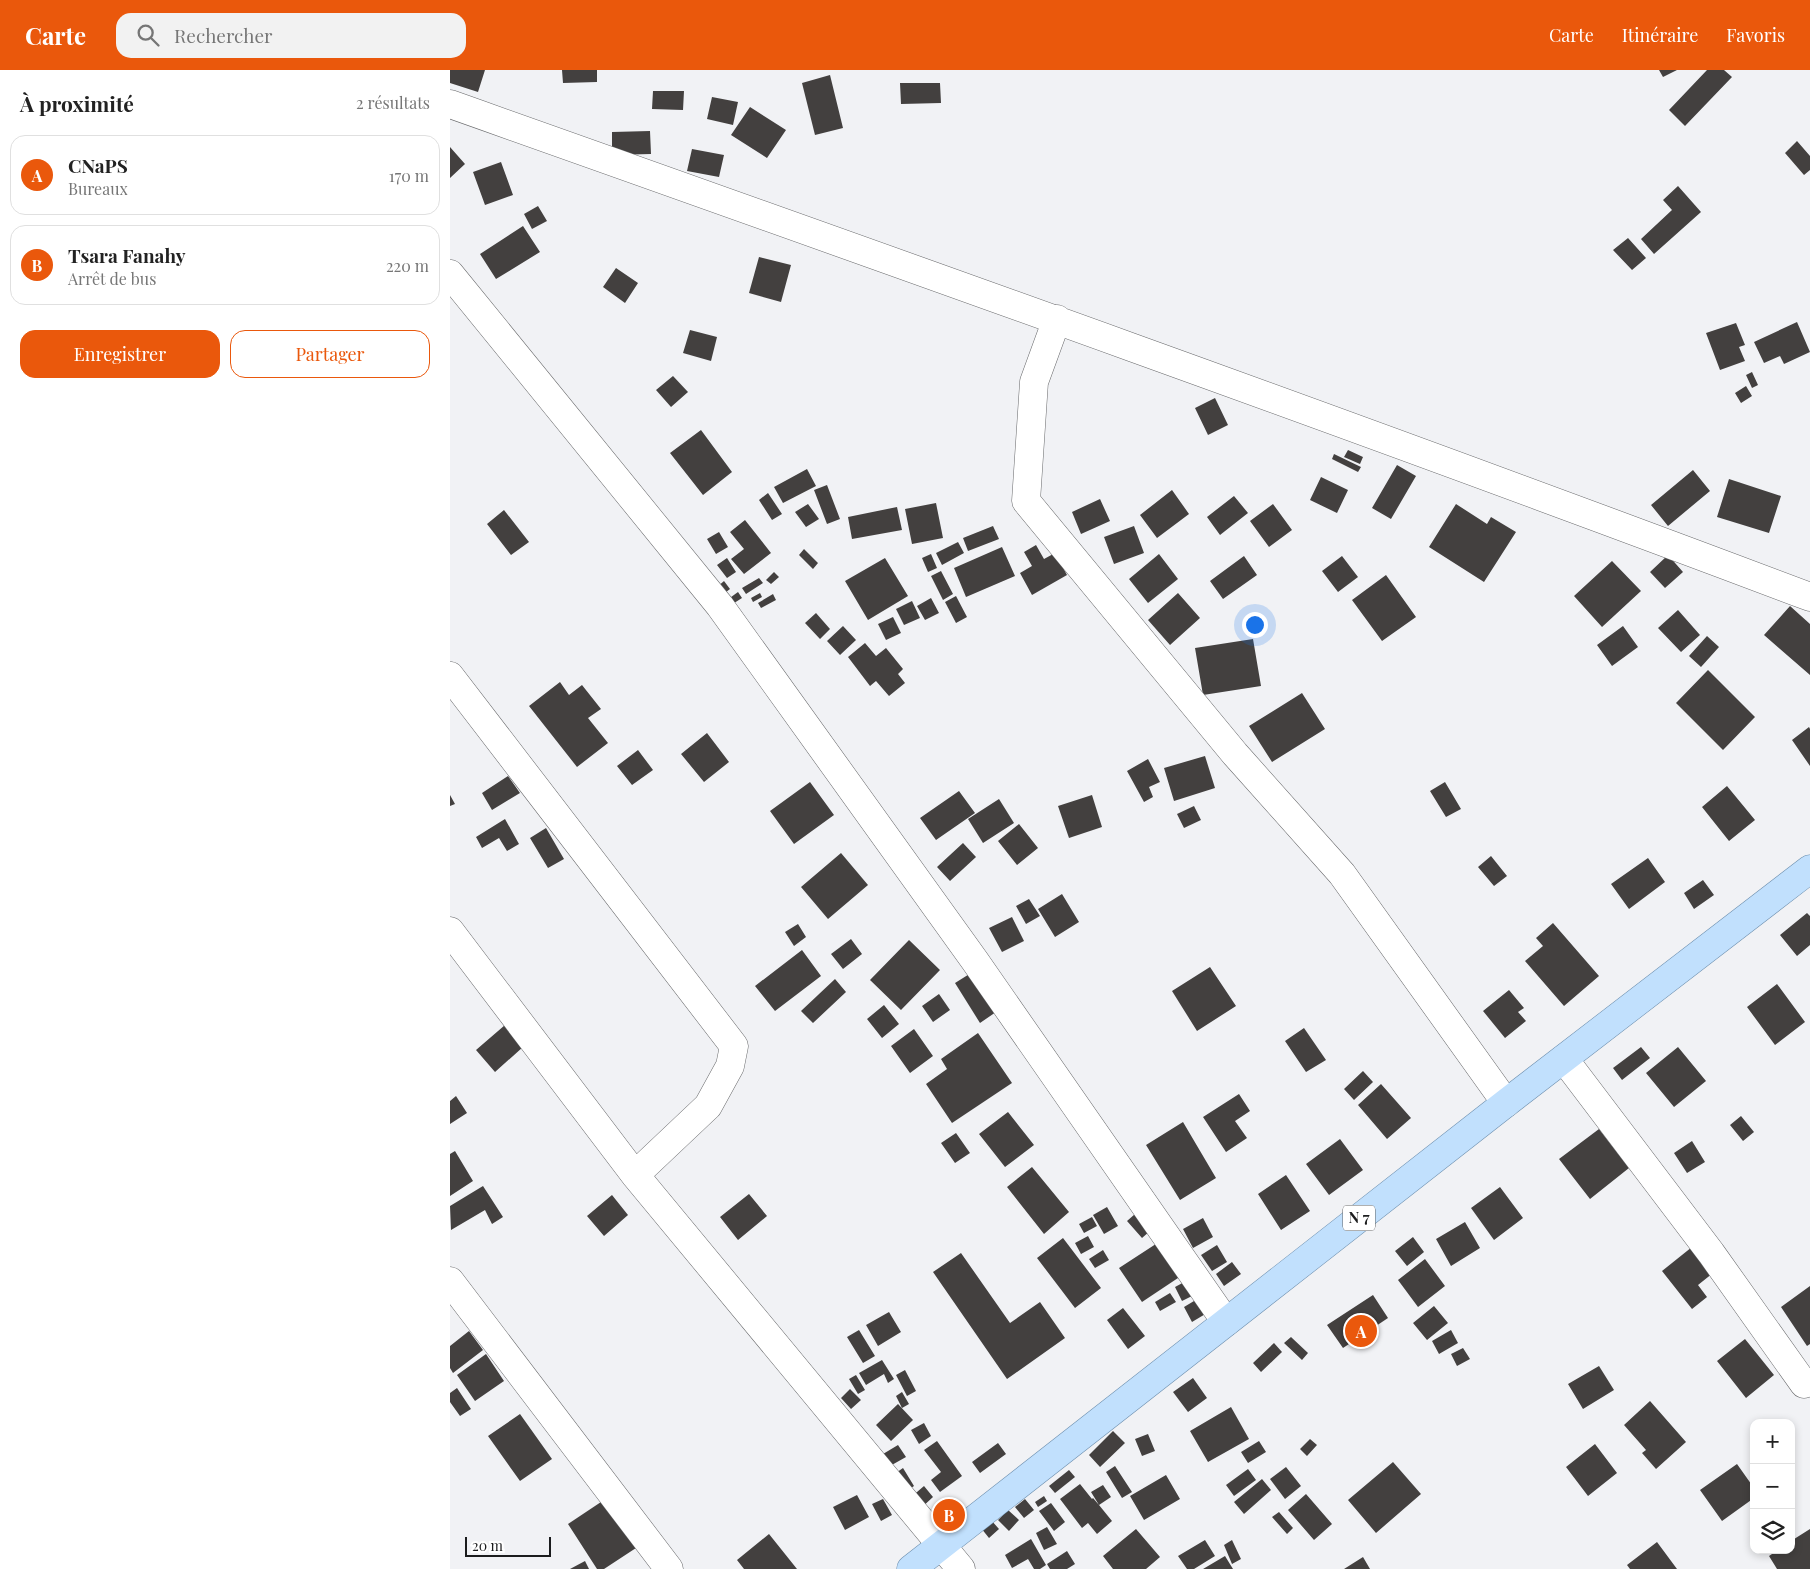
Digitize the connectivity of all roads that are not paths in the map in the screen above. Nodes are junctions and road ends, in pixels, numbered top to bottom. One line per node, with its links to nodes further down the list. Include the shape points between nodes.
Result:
1 (450, 104): 3 (street)
2 (450, 274): 12 (street, via 720,606 975,961)
3 (1057, 320): 4 (street); 9 (street, via 1034,382 1026,501 1234,754 1342,874)
4 (1810, 597)
5 (450, 676): 10 (street, via 734,1046 730,1066 708,1106)
6 (1810, 869): 8 (main road, N 7)
7 (450, 931): 10 (street)
8 (1564, 1059): 9 (main road, N 7); 13 (street, via 1711,1253 1804,1384)
9 (1506, 1104): 12 (main road, N 7)
10 (635, 1175): 14 (street)
11 (450, 1281): 15 (street)
12 (1226, 1322): 14 (main road, N 7)
13 (1810, 1382)
14 (942, 1546): 16 (main road, N 7); 17 (street)
15 (669, 1569)
16 (910, 1569)
17 (961, 1569)

